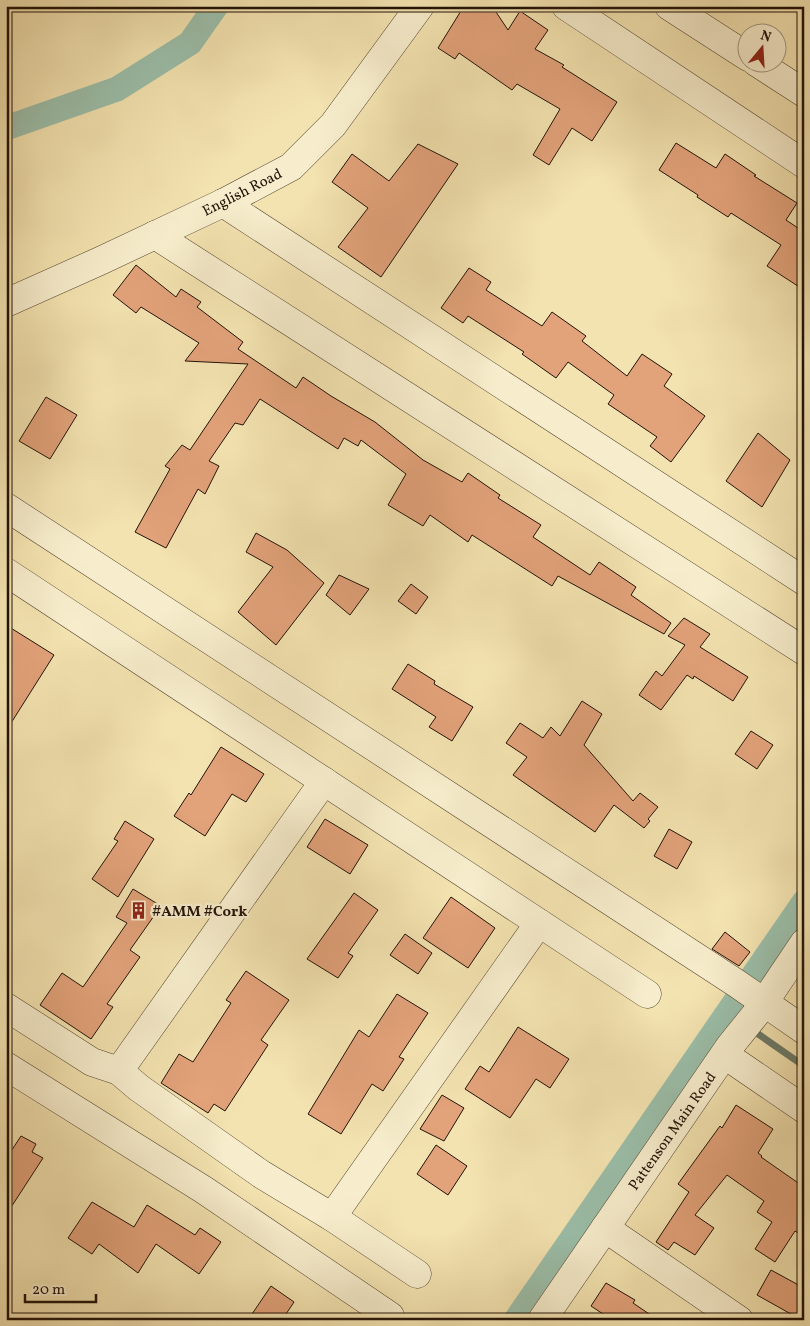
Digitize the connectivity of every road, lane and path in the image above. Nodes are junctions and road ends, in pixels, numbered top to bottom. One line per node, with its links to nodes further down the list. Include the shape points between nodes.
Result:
1 (420, 6): 8 (street, English Road, via 333,125 291,167)
2 (566, 6): 7 (street)
3 (669, 6): 4 (street)
4 (738, 51)
5 (771, 72): 6 (street)
6 (804, 93)
7 (804, 164)
8 (223, 203): 9 (street, English Road); 13 (street)
9 (155, 235): 10 (street, English Road); 14 (street)
10 (6, 304)
11 (6, 507): 19 (street, via 736,983)
12 (6, 572): 15 (street)
13 (804, 581)
14 (804, 650)
15 (324, 781): 16 (street); 24 (street)
16 (539, 923): 18 (street); 26 (street)
17 (804, 943): 19 (street, Pattenson Main Road)
18 (647, 994)
19 (761, 1004): 21 (street); 22 (street, Pattenson Main Road)
20 (6, 1007): 24 (street, via 92,1062)
21 (804, 1030)
22 (729, 1048): 25 (street); 27 (street, Pattenson Main Road)
23 (6, 1066): 29 (street, via 204,1190)
24 (119, 1071): 26 (street, via 261,1174)
25 (804, 1109)
26 (332, 1217): 28 (street)
27 (605, 1228): 30 (street, Pattenson Main Road); 31 (street)
28 (417, 1274)
29 (390, 1316)
30 (542, 1320)
31 (739, 1320)

